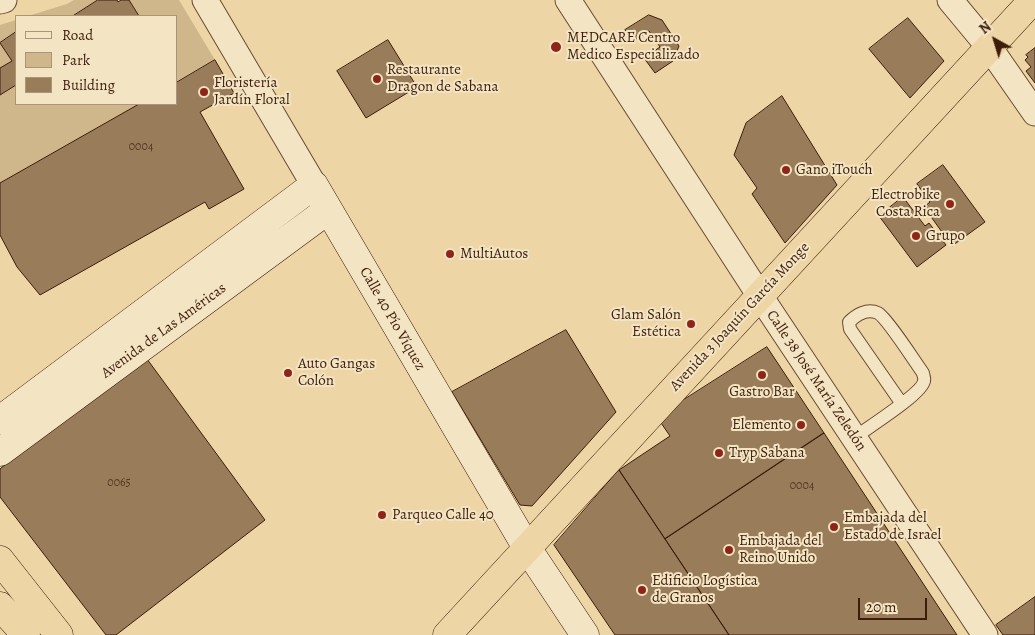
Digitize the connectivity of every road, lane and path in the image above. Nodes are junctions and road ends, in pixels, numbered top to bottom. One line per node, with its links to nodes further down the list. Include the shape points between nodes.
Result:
1 (4, 0): 6 (street)
2 (205, 0): 9 (street, Calle 40 Pío Víquez)
3 (568, 0): 11 (street, Calle 38 José María Zeledón)
4 (950, 0): 7 (street)
5 (1033, 0): 7 (highway, Avenida 3 Joaquín García Monge)
6 (0, 1)
7 (989, 47): 8 (street); 11 (highway, Avenida 3 Joaquín García Monge)
8 (1035, 113)
9 (314, 185): 10 (street, Calle 40 Pío Víquez); 13 (street, Avenida de Las Américas)
10 (328, 210): 15 (street, Avenida de Las Américas, via 181,327); 16 (street, Calle 40 Pío Víquez)
11 (760, 296): 14 (street, Calle 38 José María Zeledón); 16 (highway, Avenida 3 Joaquín García Monge)
12 (902, 404): 12 (lane, via 919,390 924,381 923,373 878,313 868,311 857,315 849,322 850,328); 14 (lane)
13 (0, 420)
14 (854, 438): 23 (street, Calle 38 José María Zeledón)
15 (0, 452)
16 (527, 548): 21 (highway, Avenida 3 Joaquín García Monge); 22 (street, Calle 40 Pío Víquez)
17 (0, 560): 20 (highway)
18 (0, 606): 19 (highway)
19 (26, 635)
20 (59, 635)
21 (447, 635)
22 (585, 635)
23 (985, 635)

